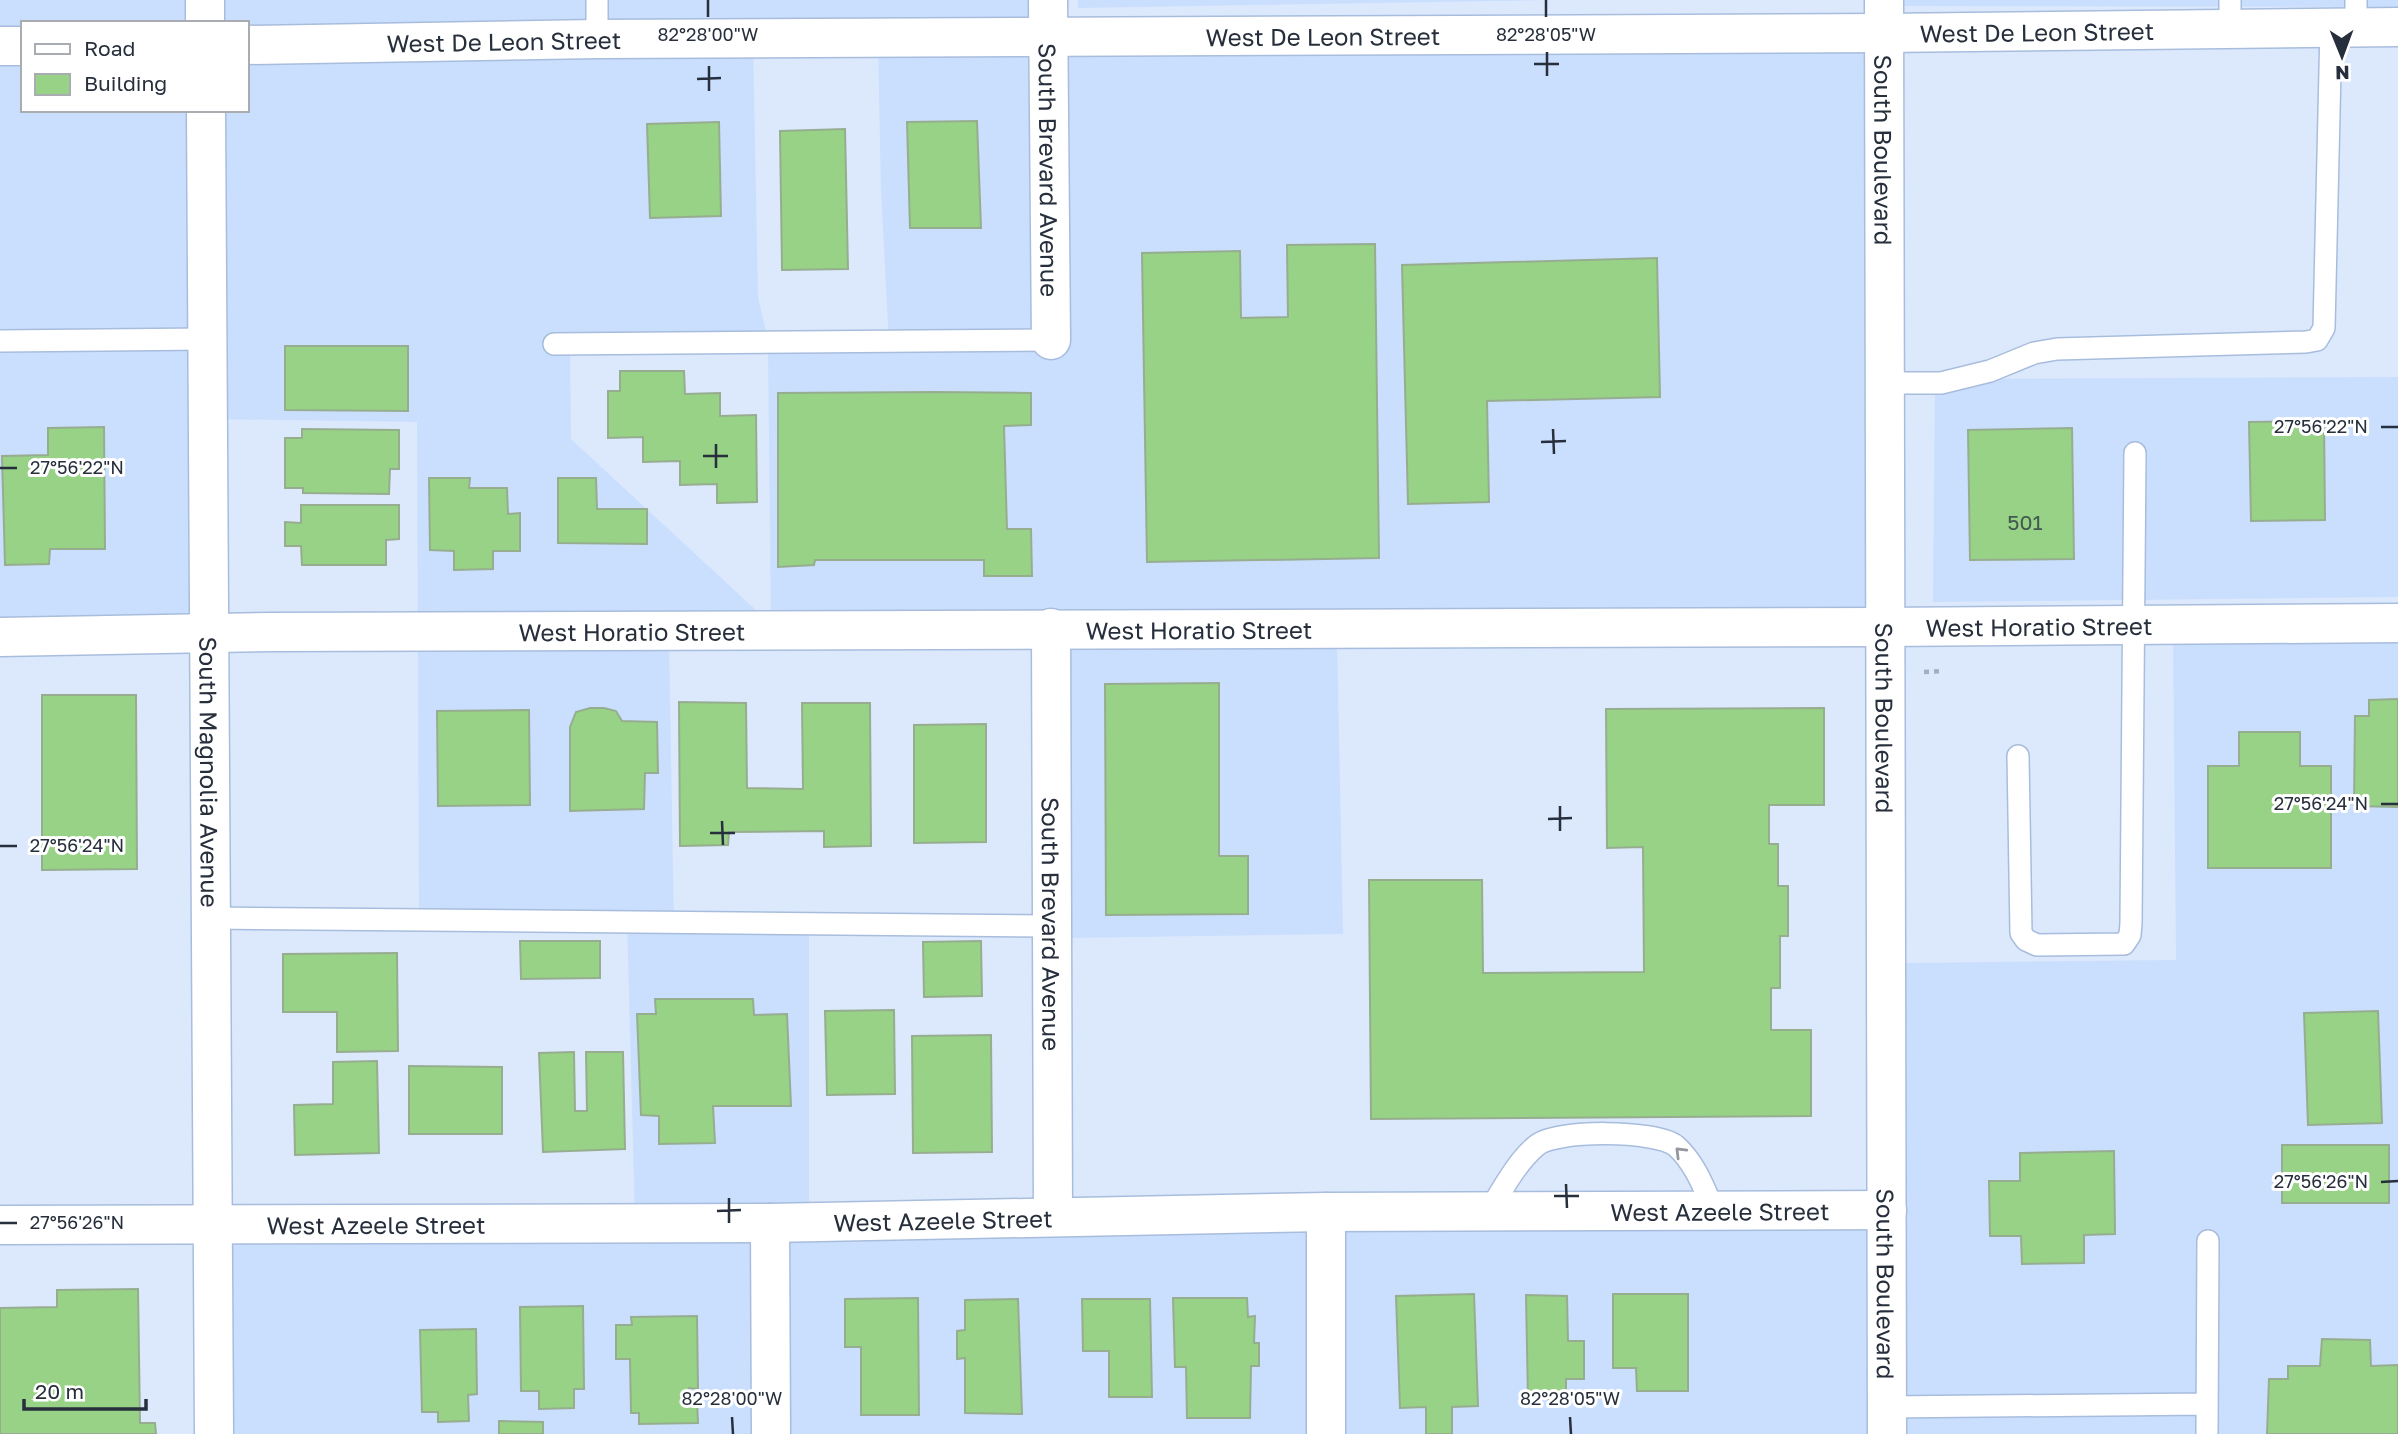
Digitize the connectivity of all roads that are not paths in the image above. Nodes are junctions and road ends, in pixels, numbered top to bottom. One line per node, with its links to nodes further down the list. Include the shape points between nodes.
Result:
1 (205, 0): 7 (street)
2 (597, 0): 9 (lane)
3 (2230, 14): 4 (street, West De Leon Street); 6 (street, West De Leon Street)
4 (1884, 17): 5 (street, West De Leon Street); 18 (street, South Boulevard)
5 (1048, 18): 9 (street, West De Leon Street); 15 (street, South Brevard Avenue)
6 (2348, 18): 8 (street, West De Leon Street); 18 (lane, via 2324,328 2317,340 2057,349 1941,383)
7 (205, 21)
8 (2398, 27)
9 (597, 39): 10 (street, West De Leon Street)
10 (248, 45)
11 (0, 46): 12 (street)
12 (21, 46)
13 (206, 112): 14 (street, South Magnolia Avenue)
14 (207, 339): 16 (lane); 24 (street, South Magnolia Avenue)
15 (1051, 340): 17 (lane)
16 (0, 341)
17 (554, 344)
18 (1884, 383): 23 (street, South Boulevard)
19 (2135, 453): 21 (lane)
20 (2398, 623): 21 (street, West Horatio Street)
21 (2133, 625): 23 (street, West Horatio Street); 26 (lane, via 2132,923 2124,944 2037,945 2021,933)
22 (1051, 628): 23 (street, West Horatio Street); 24 (street, West Horatio Street); 28 (street, South Brevard Avenue)
23 (1886, 628): 29 (street, South Boulevard)
24 (209, 632): 25 (street, West Horatio Street); 27 (street, South Magnolia Avenue)
25 (0, 636)
26 (2018, 756)
27 (211, 918): 28 (lane); 35 (street, South Magnolia Avenue)
28 (1052, 926): 33 (street, South Brevard Avenue)
29 (1887, 1210): 31 (street, West Azeele Street); 39 (street, South Boulevard)
30 (1489, 1211): 31 (street, West Azeele Street); 31 (lane, one-way to 30, via 1695,1168 1674,1145 1638,1135 1566,1135 1538,1144); 32 (street, West Azeele Street)
31 (1714, 1211)
32 (1326, 1212): 33 (street, West Azeele Street); 42 (street)
33 (1053, 1217): 34 (street, West Azeele Street)
34 (770, 1223): 35 (street, West Azeele Street); 41 (street)
35 (214, 1224): 36 (street, West Azeele Street); 40 (street, South Magnolia Avenue)
36 (0, 1225)
37 (2208, 1241): 38 (lane)
38 (2207, 1404): 39 (lane); 43 (lane)
39 (1887, 1420)
40 (214, 1434)
41 (771, 1434)
42 (1326, 1434)
43 (2207, 1434)

